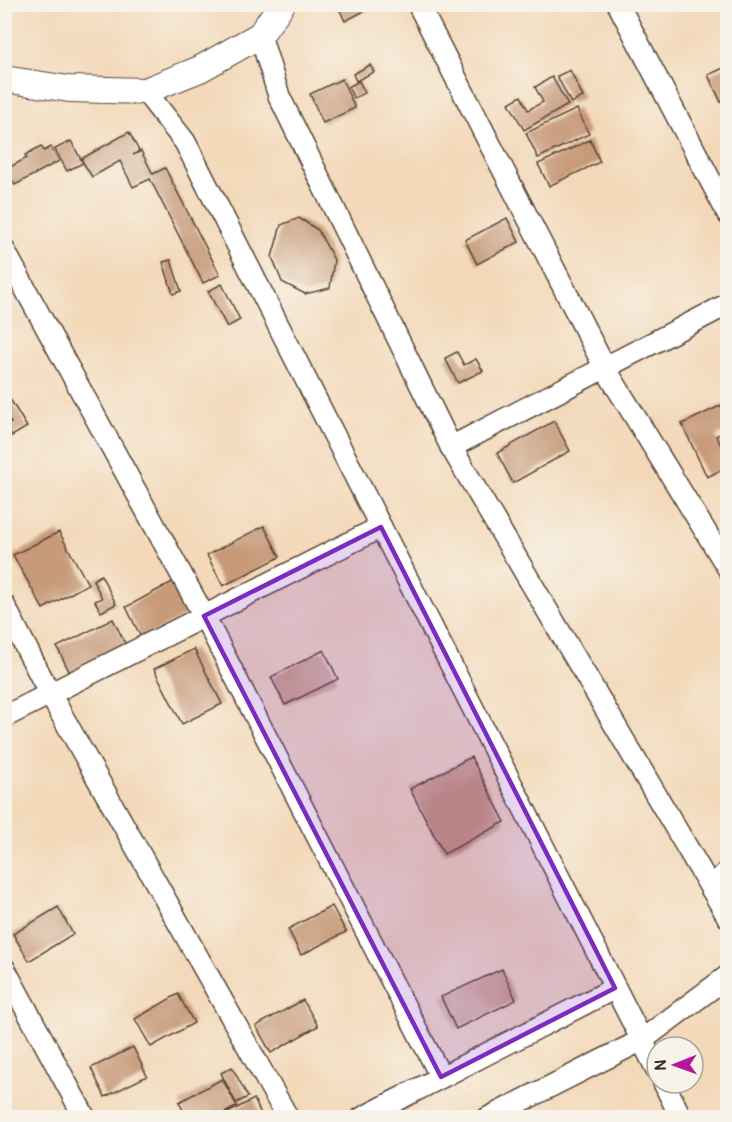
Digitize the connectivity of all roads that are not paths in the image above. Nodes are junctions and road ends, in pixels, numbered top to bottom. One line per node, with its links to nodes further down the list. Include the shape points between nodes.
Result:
1 (282, 4): 4 (street)
2 (418, 4): 11 (street)
3 (618, 4): 7 (street)
4 (260, 35): 6 (street, via 201,69); 12 (street, via 279,96)
5 (4, 79): 6 (street, via 69,89)
6 (145, 91): 13 (street, via 185,142)
7 (722, 191): 8 (street)
8 (728, 214)
9 (4, 250): 16 (street)
10 (728, 304): 11 (street)
11 (605, 368): 12 (street); 14 (street)
12 (451, 447): 20 (street)
13 (381, 527): 16 (street); 24 (street)
14 (728, 568)
15 (4, 605): 17 (street)
16 (204, 616): 17 (street); 27 (street)
17 (50, 694): 18 (street); 30 (street)
18 (4, 717)
19 (728, 871): 20 (street)
20 (711, 888): 21 (street)
21 (728, 917)
22 (4, 968): 29 (street)
23 (728, 976): 25 (street)
24 (615, 988): 25 (street); 27 (street)
25 (642, 1040): 26 (street); 32 (street)
26 (645, 1046)
27 (441, 1077): 31 (street)
28 (670, 1095): 33 (street)
29 (85, 1118)
30 (288, 1118)
31 (362, 1118)
32 (488, 1118)
33 (681, 1118)

